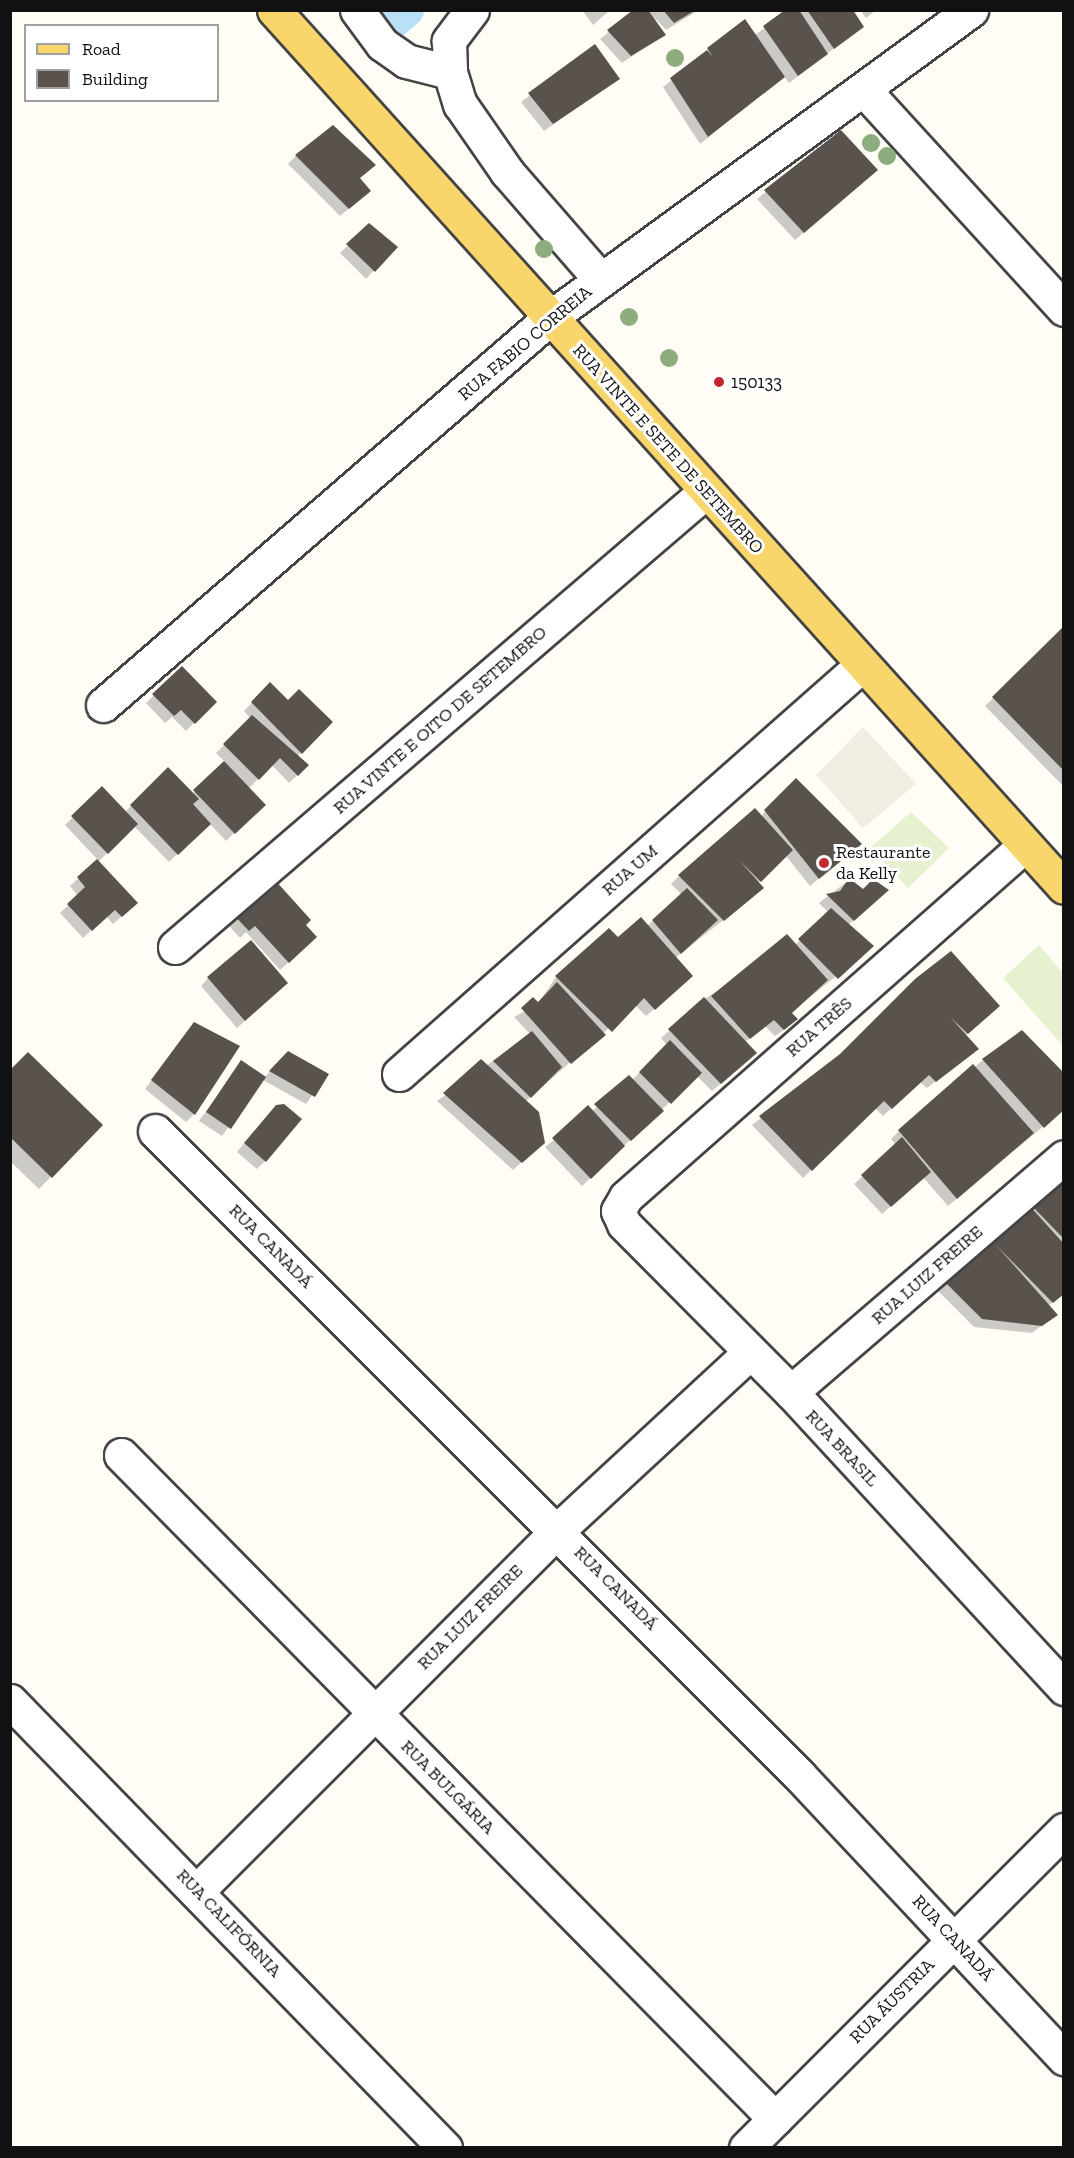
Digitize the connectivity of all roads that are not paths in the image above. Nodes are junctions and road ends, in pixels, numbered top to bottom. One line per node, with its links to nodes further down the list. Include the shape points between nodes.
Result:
1 (274, 10): 9 (main road, RUA VINTE E SETE DE SETEMBRO)
2 (357, 10): 5 (street, via 382,44 406,61)
3 (472, 10): 5 (street, via 449,41)
4 (971, 10): 6 (street, RUA FABIO CORREIA)
5 (450, 72): 7 (street, via 460,104 507,172)
6 (865, 92): 7 (street, RUA FABIO CORREIA); 8 (street)
7 (601, 280): 9 (street, RUA FABIO CORREIA)
8 (1064, 309)
9 (552, 316): 10 (main road, RUA VINTE E SETE DE SETEMBRO); 12 (street, RUA FABIO CORREIA)
10 (705, 492): 11 (main road, RUA VINTE E SETE DE SETEMBRO); 15 (street, RUA VINTE E OITO DE SETEMBRO)
11 (862, 665): 13 (main road, RUA VINTE E SETE DE SETEMBRO); 16 (street, RUA UM)
12 (103, 705)
13 (1024, 846): 14 (main road, RUA VINTE E SETE DE SETEMBRO); 19 (street, RUA TRÊS, via 626,1197)
14 (1064, 887)
15 (175, 947)
16 (399, 1074)
17 (155, 1131): 23 (street, RUA CANADÁ)
18 (1064, 1157): 21 (street, RUA LUIZ FREIRE)
19 (618, 1211): 20 (street, RUA BRASIL, via 624,1224)
20 (750, 1352): 21 (street, RUA BRASIL); 23 (street, RUA LUIZ FREIRE)
21 (791, 1392): 24 (street, RUA BRASIL)
22 (121, 1455): 26 (street, RUA BULGÁRIA)
23 (558, 1530): 26 (street, RUA LUIZ FREIRE); 29 (street, RUA CANADÁ)
24 (1064, 1688)
25 (10, 1701): 28 (street, RUA CALIFÓRNIA)
26 (373, 1712): 28 (street, RUA LUIZ FREIRE); 31 (street, RUA BULGÁRIA)
27 (1064, 1830): 29 (street, RUA ÁUSTRIA)
28 (198, 1890): 32 (street, RUA CALIFÓRNIA)
29 (953, 1939): 30 (street, RUA CANADÁ); 31 (street, RUA ÁUSTRIA)
30 (1064, 2058)
31 (775, 2119): 33 (street, RUA ÁUSTRIA)
32 (445, 2148)
33 (746, 2148)

